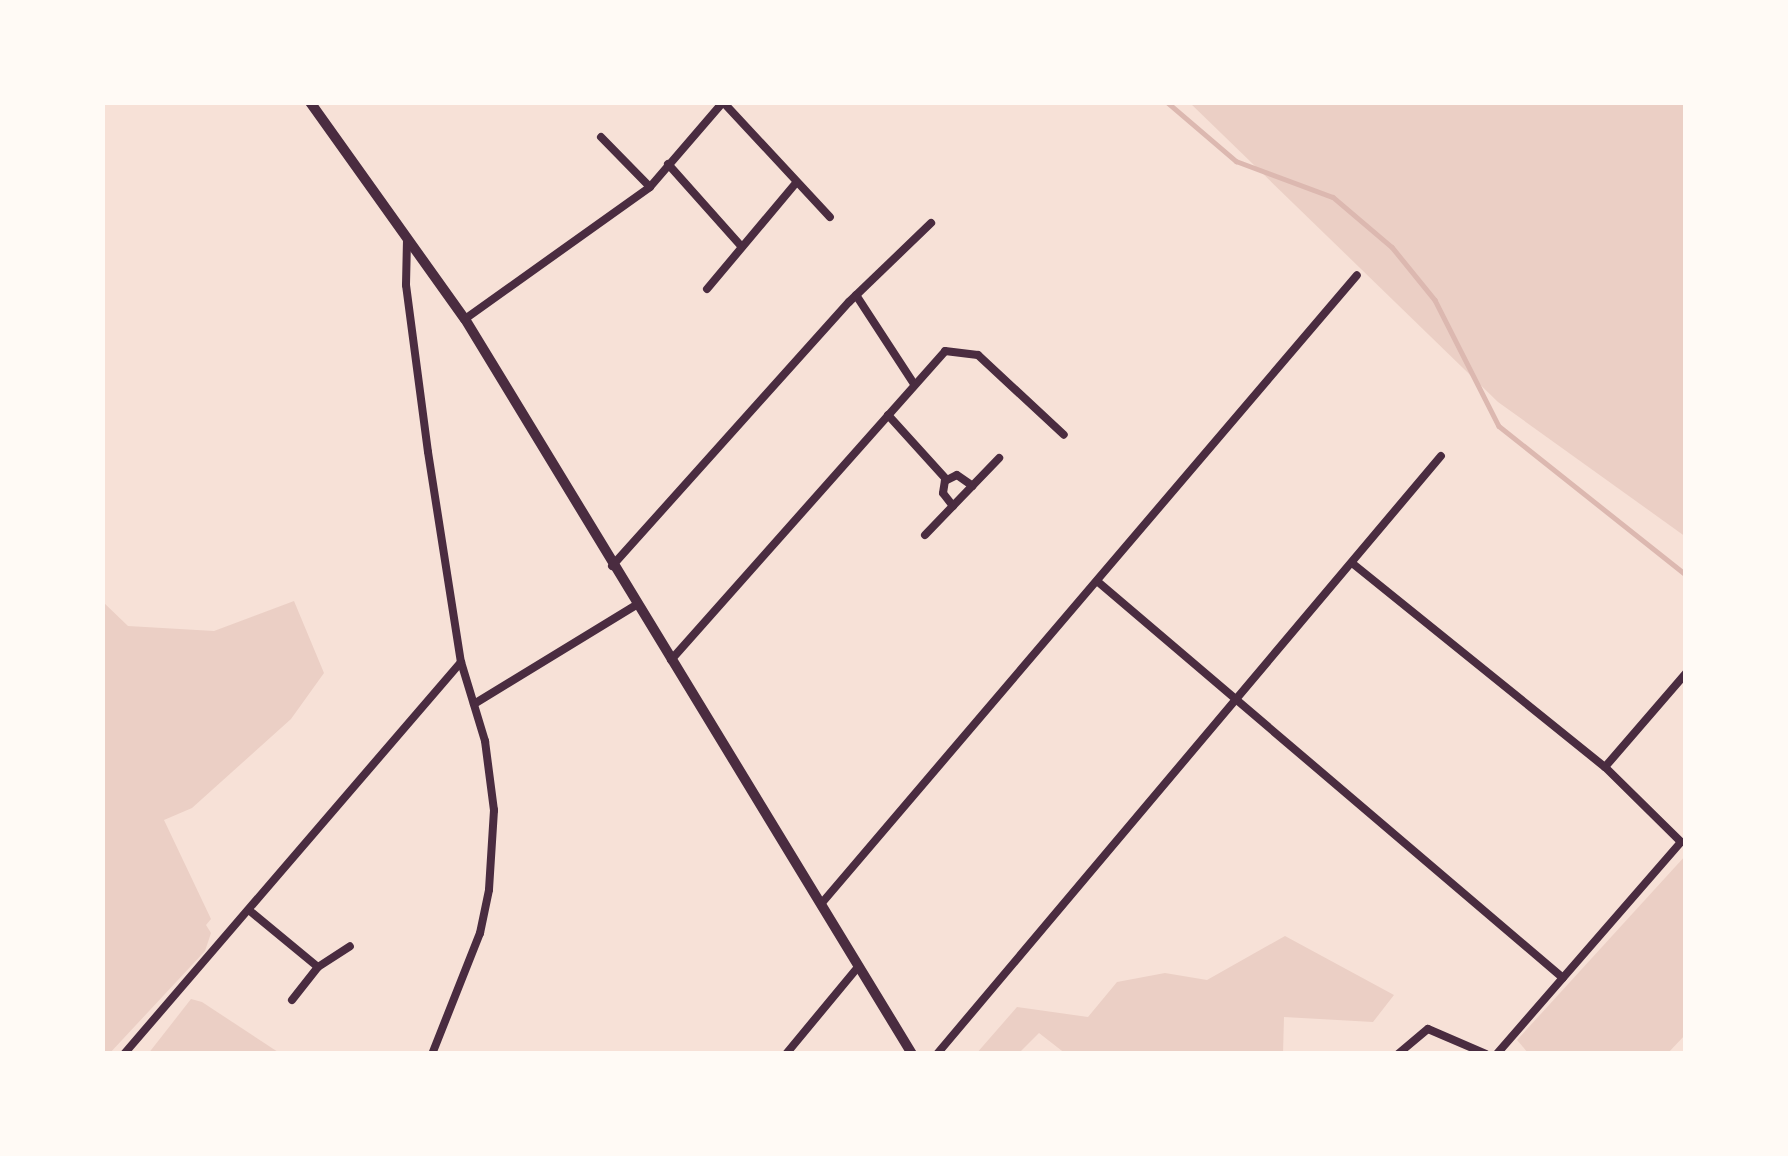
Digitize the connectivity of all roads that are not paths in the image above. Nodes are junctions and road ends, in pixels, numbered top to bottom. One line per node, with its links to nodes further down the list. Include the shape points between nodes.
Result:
1 (310, 102): 9 (main road)
2 (723, 102): 4 (street); 5 (street)
3 (601, 137): 6 (street)
4 (668, 164): 6 (street); 10 (street)
5 (796, 183): 7 (street); 10 (street)
6 (650, 187): 14 (street)
7 (830, 217)
8 (931, 223): 13 (street)
9 (407, 235): 14 (main road); 29 (street, via 410,321)
10 (742, 247): 12 (street)
11 (1357, 275): 26 (street)
12 (707, 289)
13 (856, 296): 15 (street); 25 (street)
14 (465, 319): 25 (main road)
15 (914, 384): 16 (street); 17 (street, via 935,357 968,351)
16 (888, 415): 20 (street); 28 (street)
17 (1064, 435)
18 (1441, 456): 24 (street)
19 (999, 458): 21 (street)
20 (946, 479): 21 (street, via 957,475); 22 (street, via 943,493)
21 (973, 486): 22 (street)
22 (953, 506): 23 (street)
23 (925, 535)
24 (1352, 562): 31 (street); 33 (street)
25 (611, 568): 27 (main road)
26 (1097, 581): 31 (street); 34 (street)
27 (636, 605): 28 (main road); 32 (street)
28 (670, 661): 34 (main road)
29 (460, 662): 32 (street); 35 (street)
30 (1686, 673): 33 (street)
31 (1236, 699): 39 (street); 45 (street)
32 (474, 704): 42 (street, via 494,810 489,890)
33 (1605, 767): 39 (street, via 1682,842)
34 (820, 904): 37 (main road)
35 (250, 911): 38 (street); 41 (street)
36 (350, 946): 38 (street)
37 (860, 966): 43 (street); 44 (main road)
38 (318, 967): 40 (street)
39 (1563, 978): 48 (street)
40 (292, 1000)
41 (124, 1054)
42 (432, 1054)
43 (787, 1054)
44 (912, 1054)
45 (937, 1054)
46 (1398, 1054): 47 (street, via 1427,1028)
47 (1486, 1054)
48 (1497, 1054)

